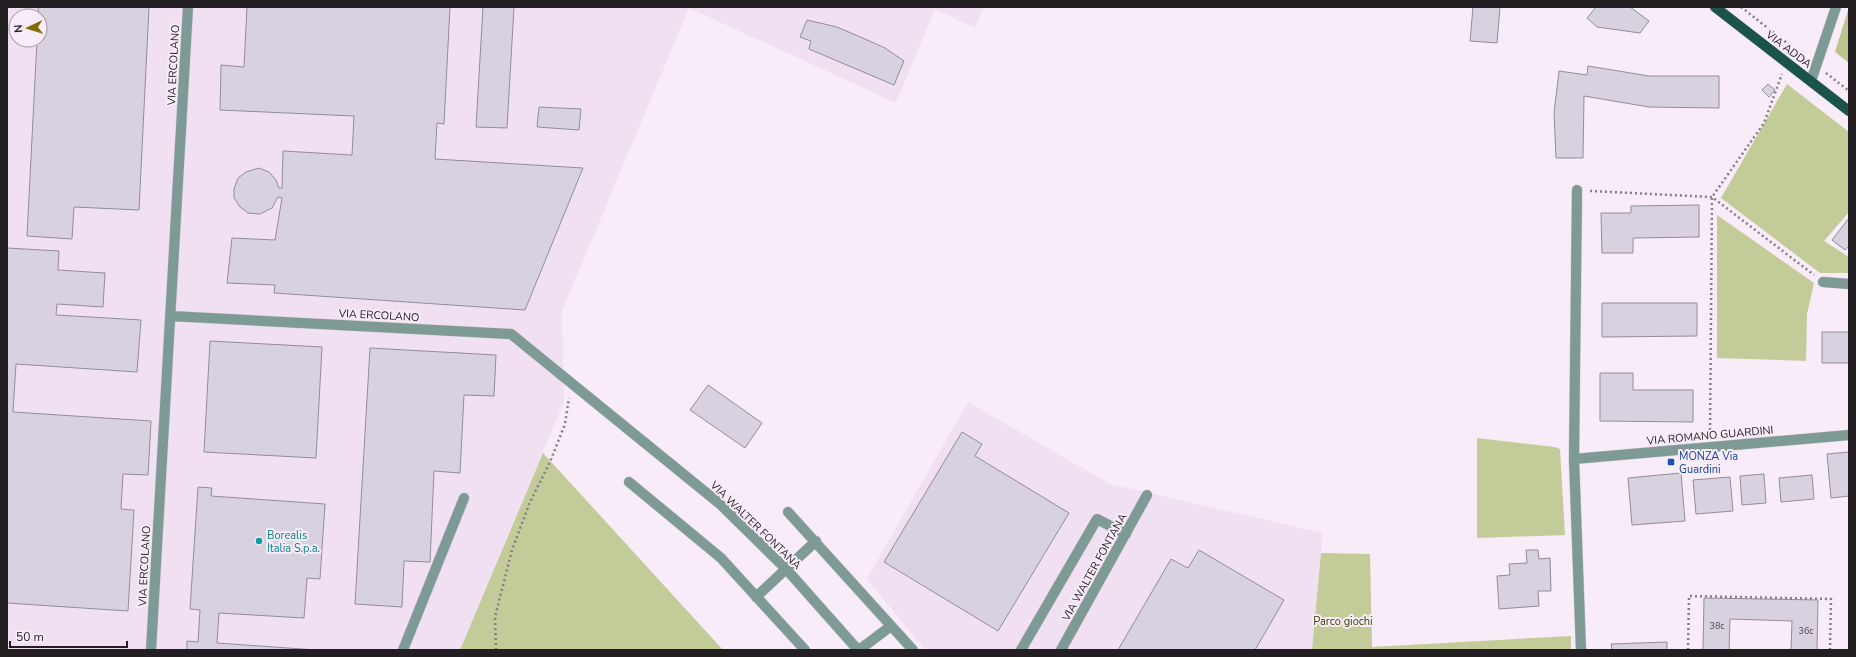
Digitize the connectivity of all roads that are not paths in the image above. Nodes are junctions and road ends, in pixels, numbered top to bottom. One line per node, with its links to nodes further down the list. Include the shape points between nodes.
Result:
1 (188, 7): 9 (street, VIA ERCOLANO)
2 (1715, 7): 4 (main road, VIA ADDA)
3 (1836, 7): 4 (street)
4 (1811, 81): 5 (main road, VIA ADDA)
5 (1849, 111)
6 (1577, 190): 12 (street)
7 (1823, 282): 8 (street)
8 (1849, 284)
9 (170, 316): 10 (street, VIA ERCOLANO, via 511,334); 22 (street, VIA ERCOLANO)
10 (570, 383): 19 (street, VIA WALTER FONTANA, via 720,504)
11 (1849, 435): 12 (street, VIA ROMANO GUARDINI)
12 (1574, 459): 29 (street)
13 (629, 482): 20 (street, via 721,558)
14 (1147, 495): 17 (street, VIA WALTER FONTANA)
15 (464, 498): 23 (street)
16 (788, 512): 18 (street)
17 (1126, 534): 27 (street, via 1097,519); 28 (street, VIA WALTER FONTANA)
18 (816, 541): 19 (street); 21 (street)
19 (787, 570): 20 (street); 25 (street, VIA WALTER FONTANA)
20 (756, 597): 24 (street)
21 (891, 626): 25 (street); 26 (street)
22 (151, 650)
23 (403, 650)
24 (805, 650)
25 (858, 650)
26 (913, 650)
27 (1021, 650)
28 (1061, 650)
29 (1581, 650)

